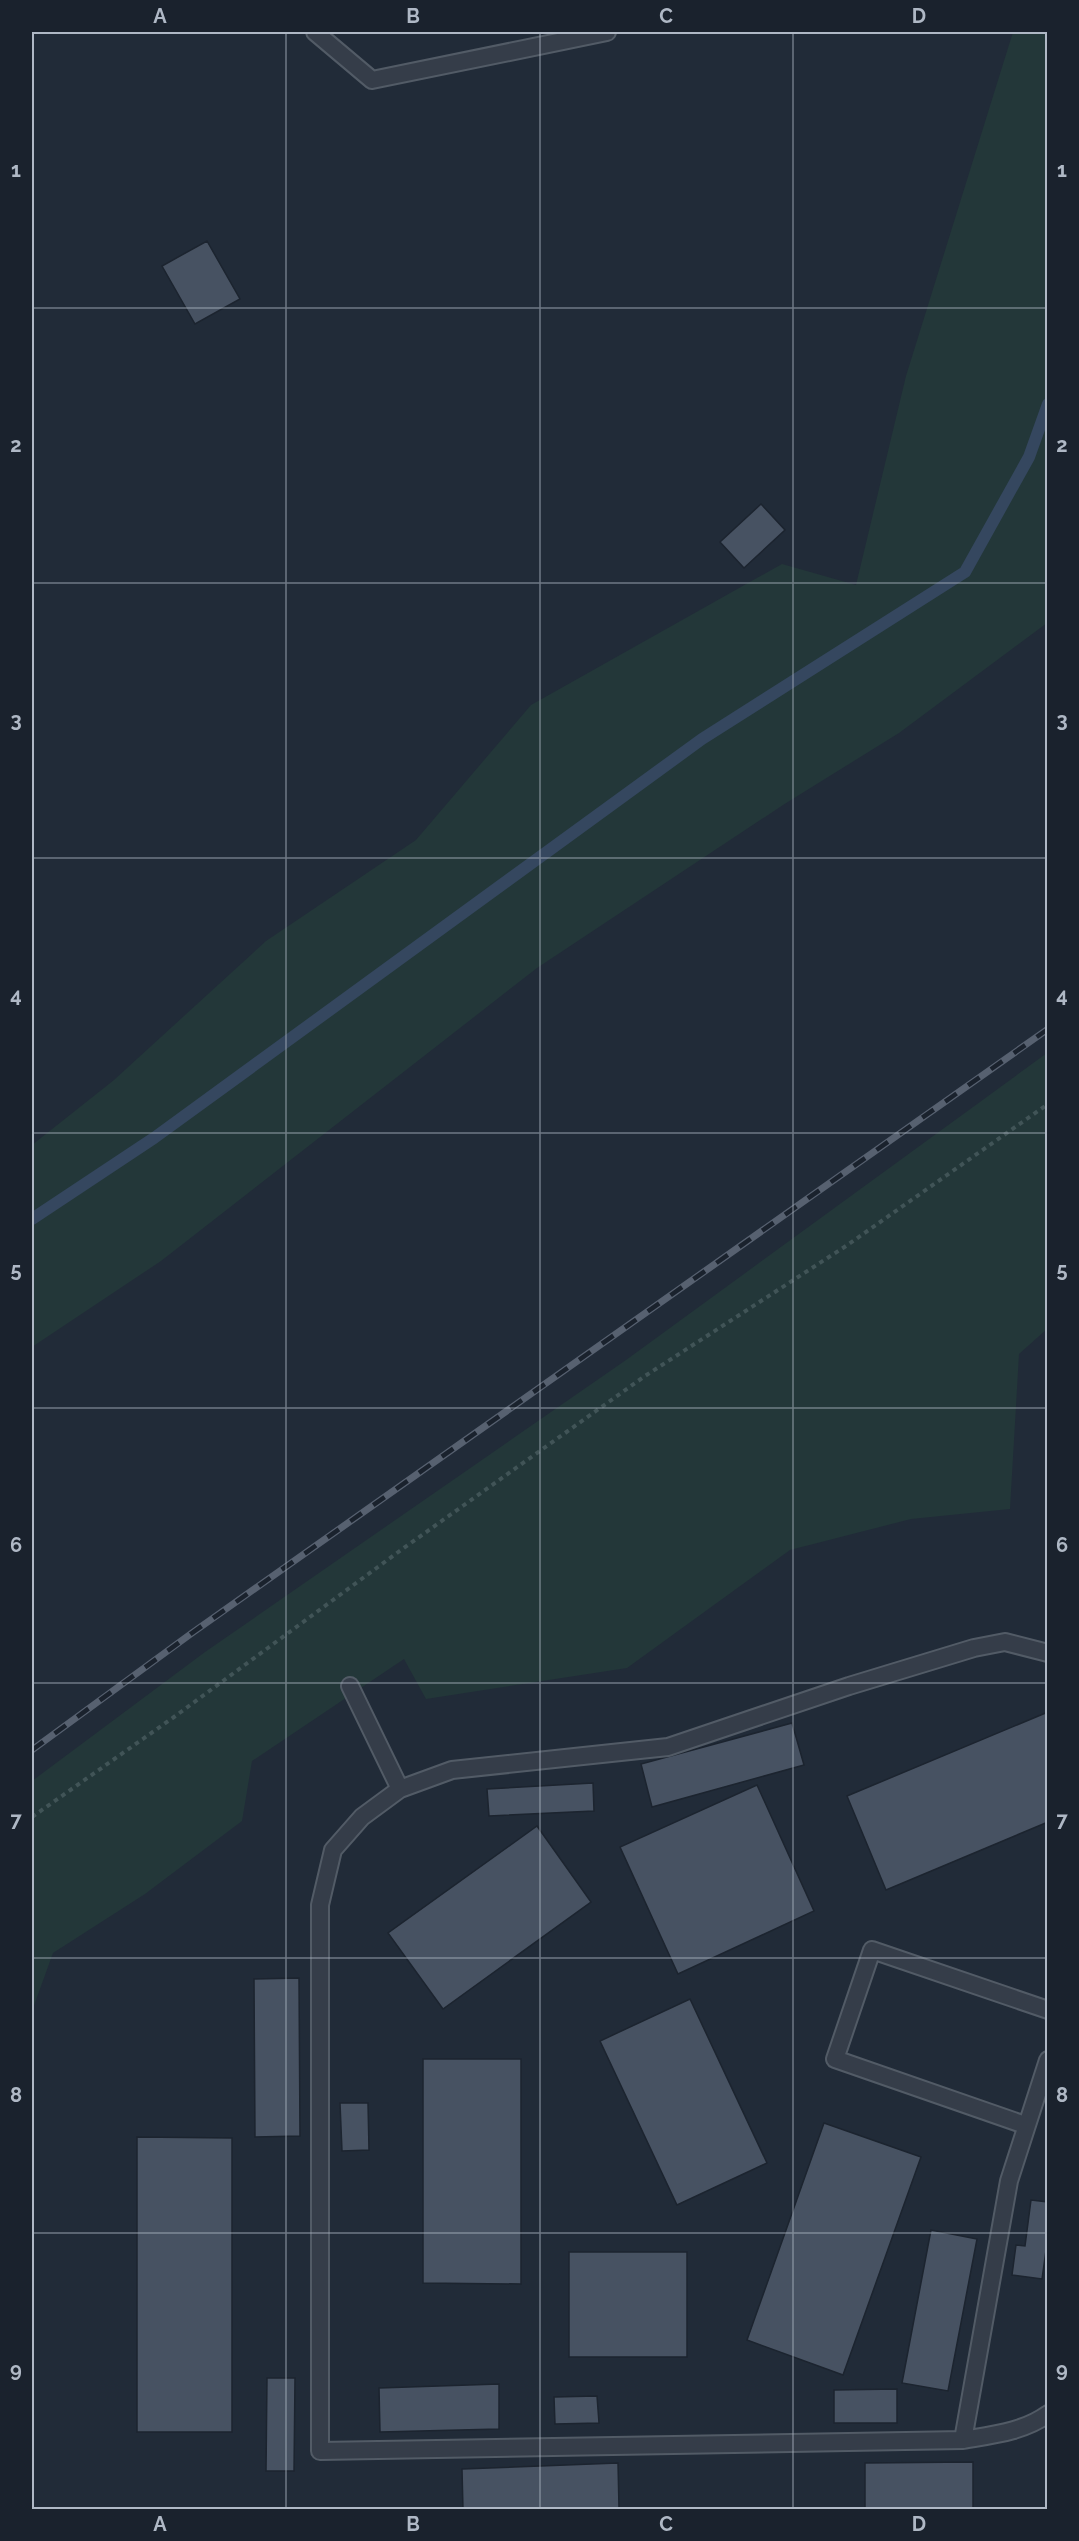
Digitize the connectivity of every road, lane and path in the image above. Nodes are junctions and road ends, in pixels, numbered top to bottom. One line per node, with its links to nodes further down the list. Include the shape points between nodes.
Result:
1 (315, 32): 2 (lane, via 372,80)
2 (607, 32)
3 (1047, 1104): 7 (path, via 846,1246 645,1376)
4 (1047, 1653): 6 (lane, via 1005,1642 995,1644 849,1686 668,1747 452,1770)
5 (350, 1686): 6 (lane)
6 (400, 1789): 12 (lane, via 362,1817 333,1850 320,1905 320,2451)
7 (32, 1817)
8 (1047, 2010): 10 (lane, via 872,1950 835,2059)
9 (1047, 2060): 10 (lane)
10 (1026, 2125): 12 (lane, via 1008,2181)
11 (1047, 2414): 12 (lane, via 1036,2423 1004,2433)
12 (963, 2440)

